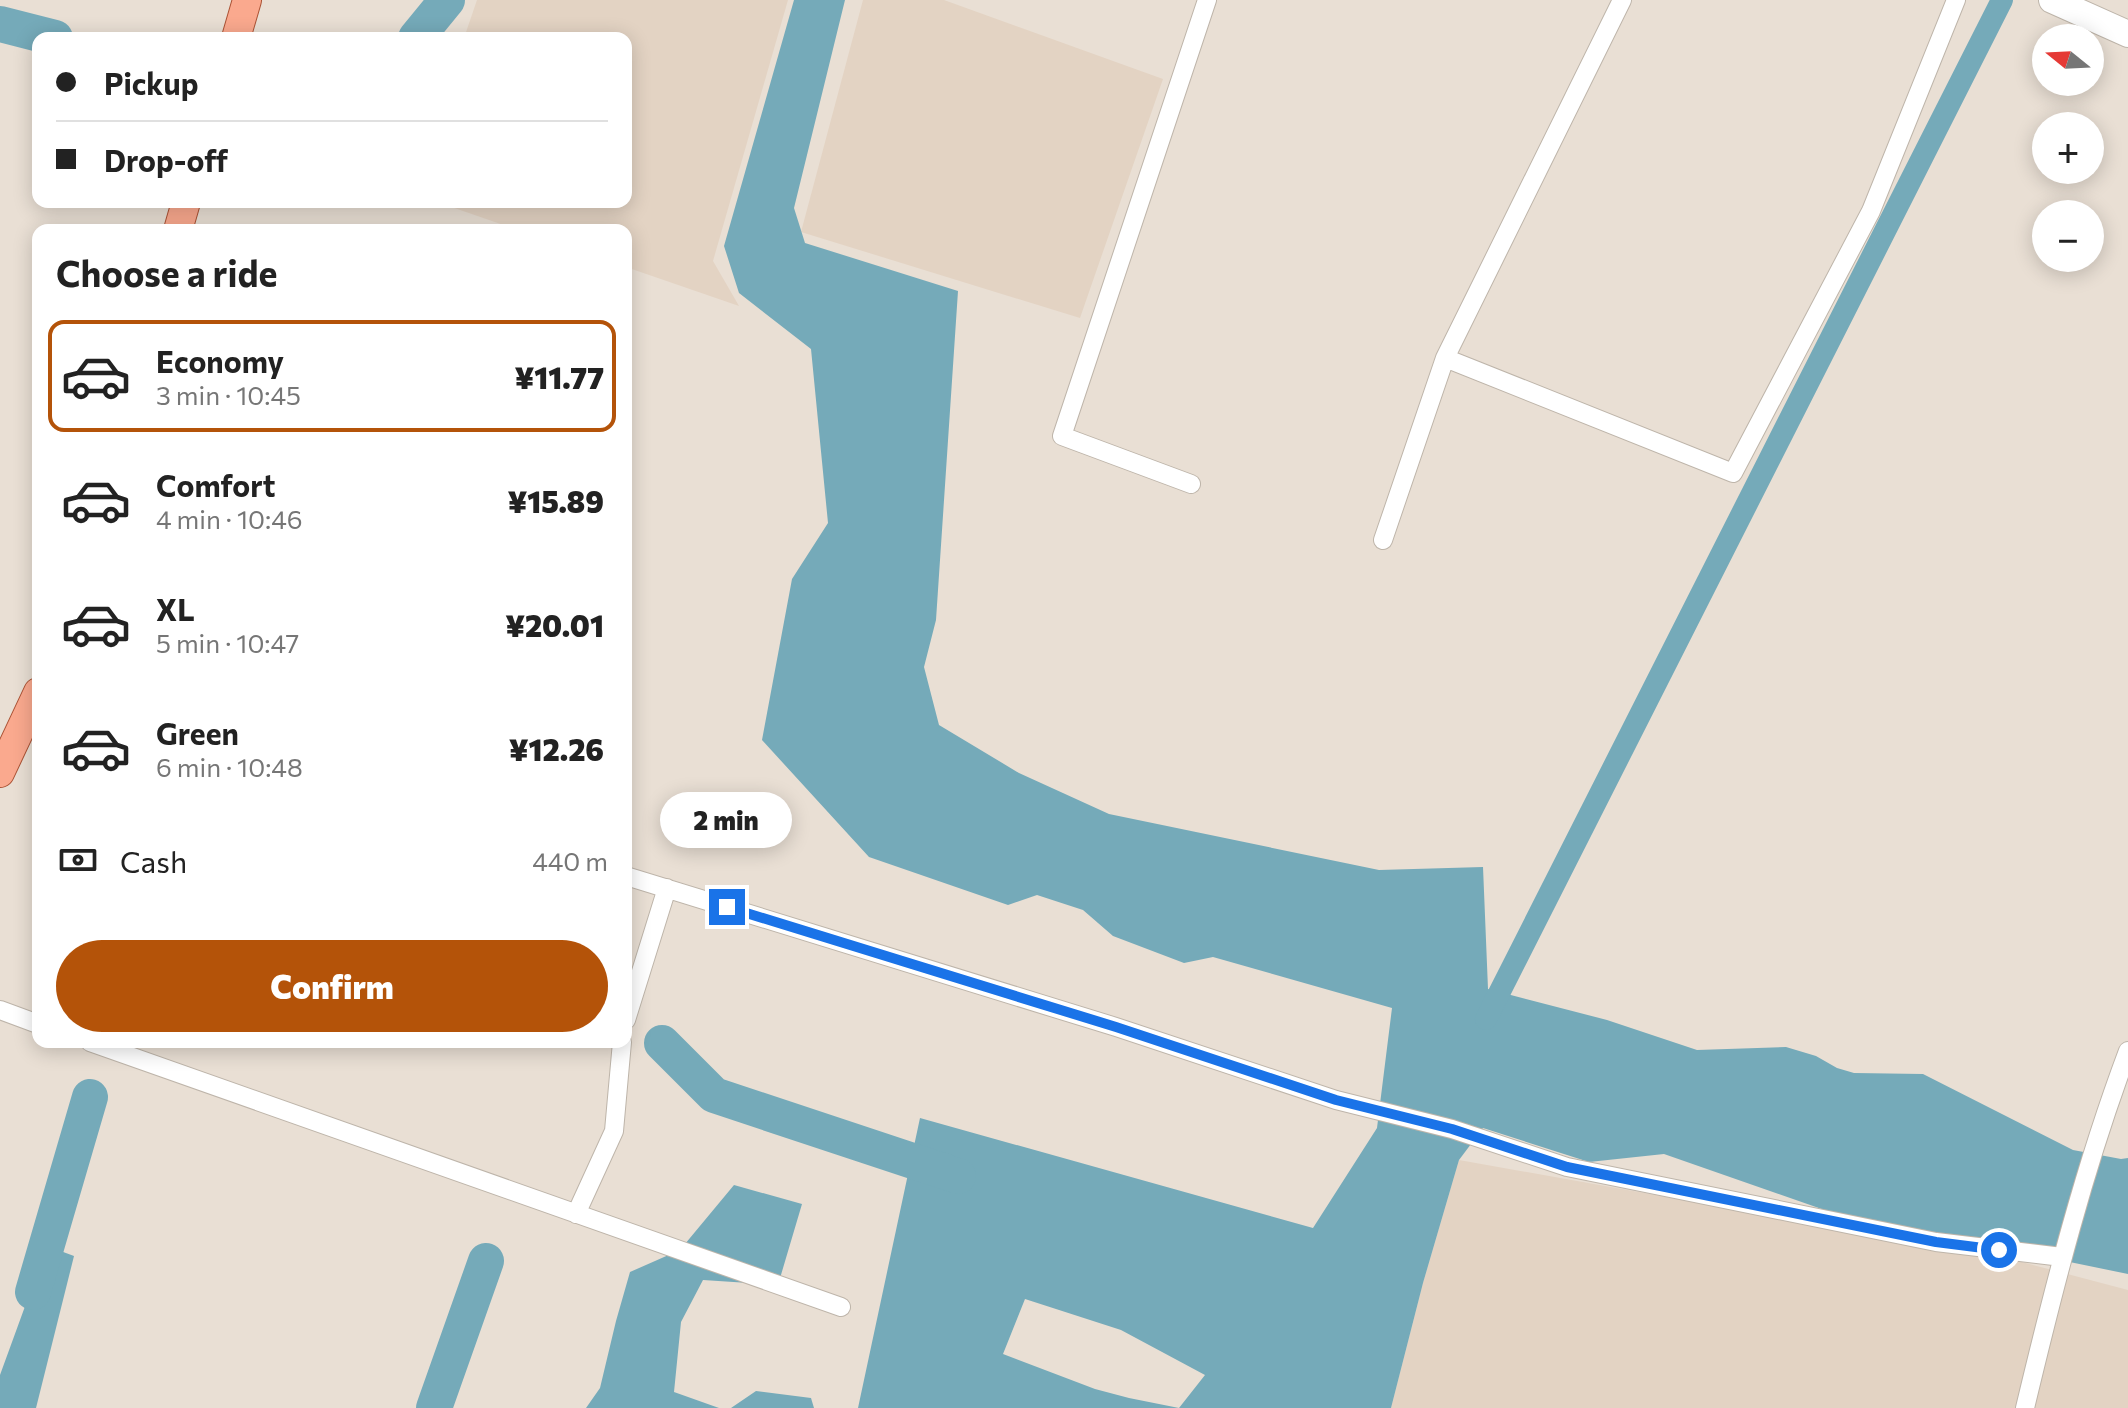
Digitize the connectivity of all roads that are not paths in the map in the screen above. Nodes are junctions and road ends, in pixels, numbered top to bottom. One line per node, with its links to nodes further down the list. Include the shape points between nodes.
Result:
1 (247, 0): 6 (main road)
2 (1207, 0): 9 (street, via 1062,436)
3 (1622, 0): 8 (street)
4 (1956, 0): 8 (street, via 1871,211 1733,473)
5 (2052, 0): 7 (street)
6 (238, 32)
7 (2128, 34)
8 (1445, 358): 10 (street)
9 (1191, 484)
10 (1383, 540)
11 (32, 706): 12 (main road)
12 (0, 773)
13 (632, 878): 14 (street)
14 (667, 888): 15 (street); 22 (street, via 1336,1100 1452,1129 1567,1167 1936,1242)
15 (632, 1001)
16 (0, 1010): 17 (street)
17 (32, 1022)
18 (107, 1048): 21 (street)
19 (621, 1048): 21 (street, via 614,1131)
20 (2128, 1051): 22 (street)
21 (576, 1214): 23 (street)
22 (2063, 1254): 24 (street)
23 (841, 1307)
24 (2025, 1408)

